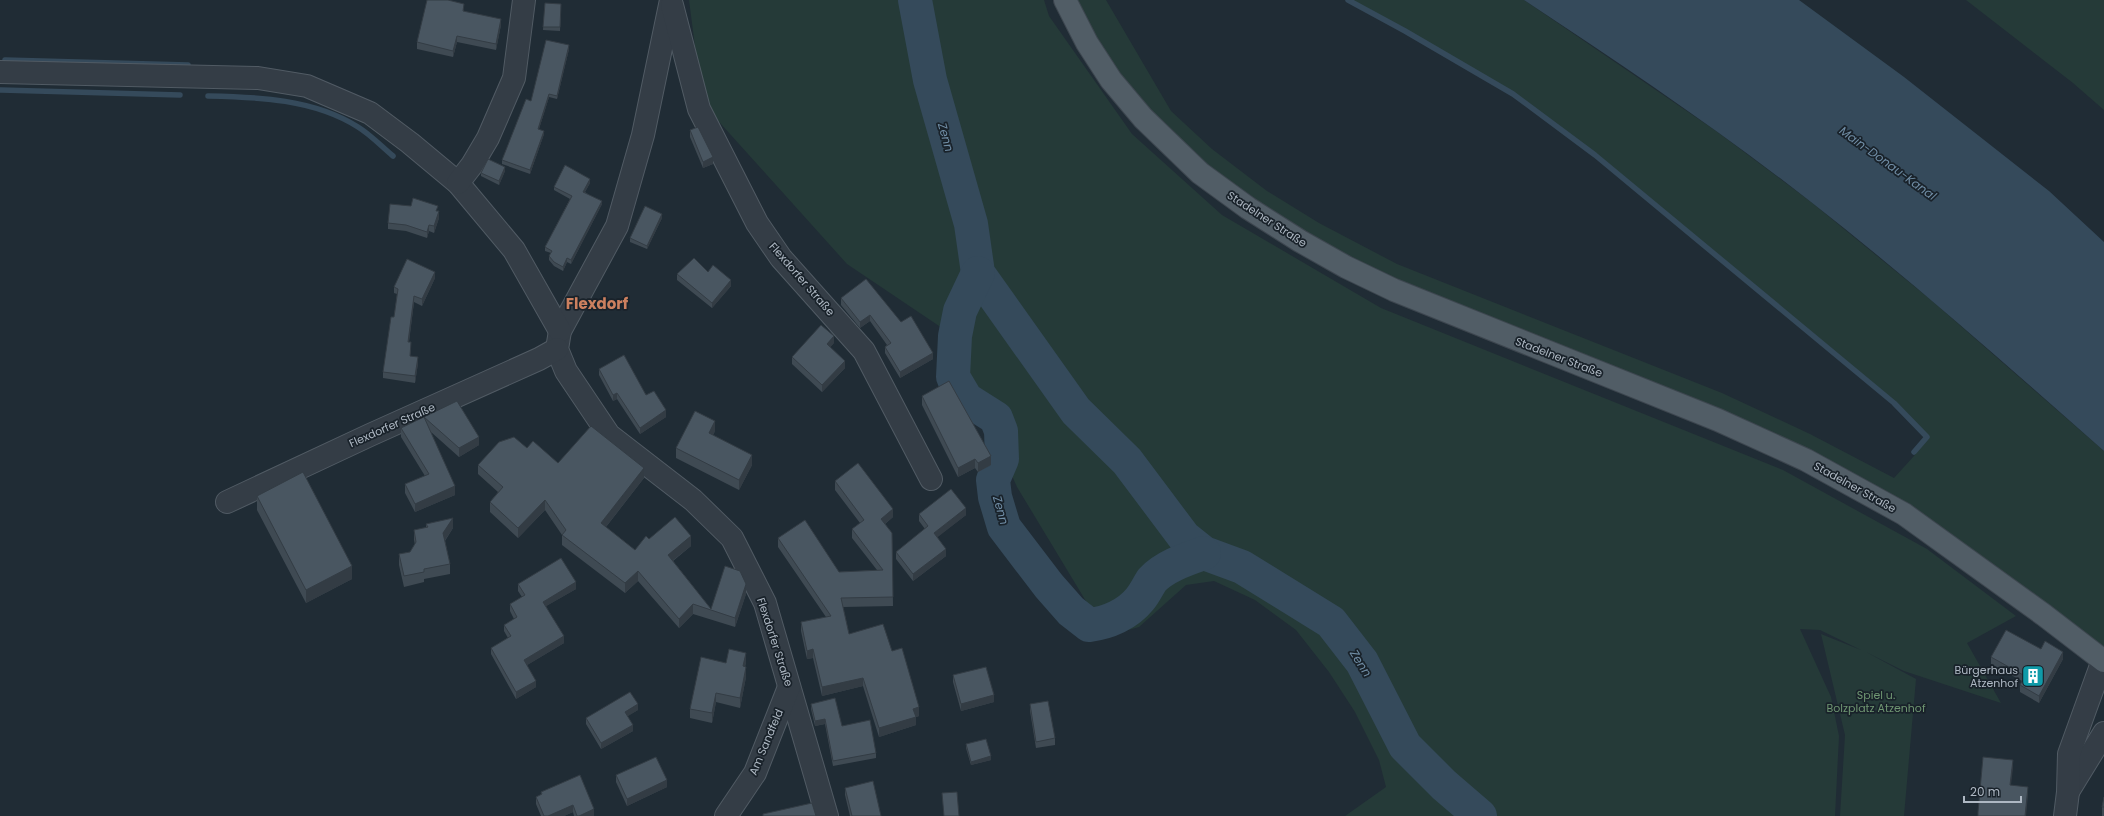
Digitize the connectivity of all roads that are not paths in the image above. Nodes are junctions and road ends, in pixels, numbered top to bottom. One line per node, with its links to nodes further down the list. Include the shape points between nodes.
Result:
1 (524, 0): 5 (street, via 514,78 488,138)
2 (1066, 0): 9 (main road, Stadelner Straße, via 1087,43 1112,80 1143,118 1200,173 1248,208 1346,267 1394,290 1718,420 1806,460 1904,514)
3 (671, 1): 6 (street, Flexdorfer Straße, via 643,135 617,226); 7 (street, Flexdorfer Straße, via 699,109 757,223 781,258 864,351)
4 (0, 72): 5 (street, Flexdorfer Straße, via 258,78 307,86 370,113)
5 (458, 183): 6 (street, Flexdorfer Straße, via 514,250)
6 (558, 340): 8 (street, Flexdorfer Straße, via 539,359); 10 (street, Flexdorfer Straße, via 566,372 609,435 693,500 732,538 764,603)
7 (931, 479)
8 (227, 502)
9 (2103, 660): 12 (street, Stadelner Straße, via 2069,754)
10 (789, 687): 13 (street, Am Sandfeld, via 755,773); 14 (street, Flexdorfer Straße)
11 (2104, 733): 12 (street, Stadelner Straße)
12 (2068, 792): 15 (street, Stadelner Straße)
13 (726, 816)
14 (828, 816)
15 (2065, 816)

